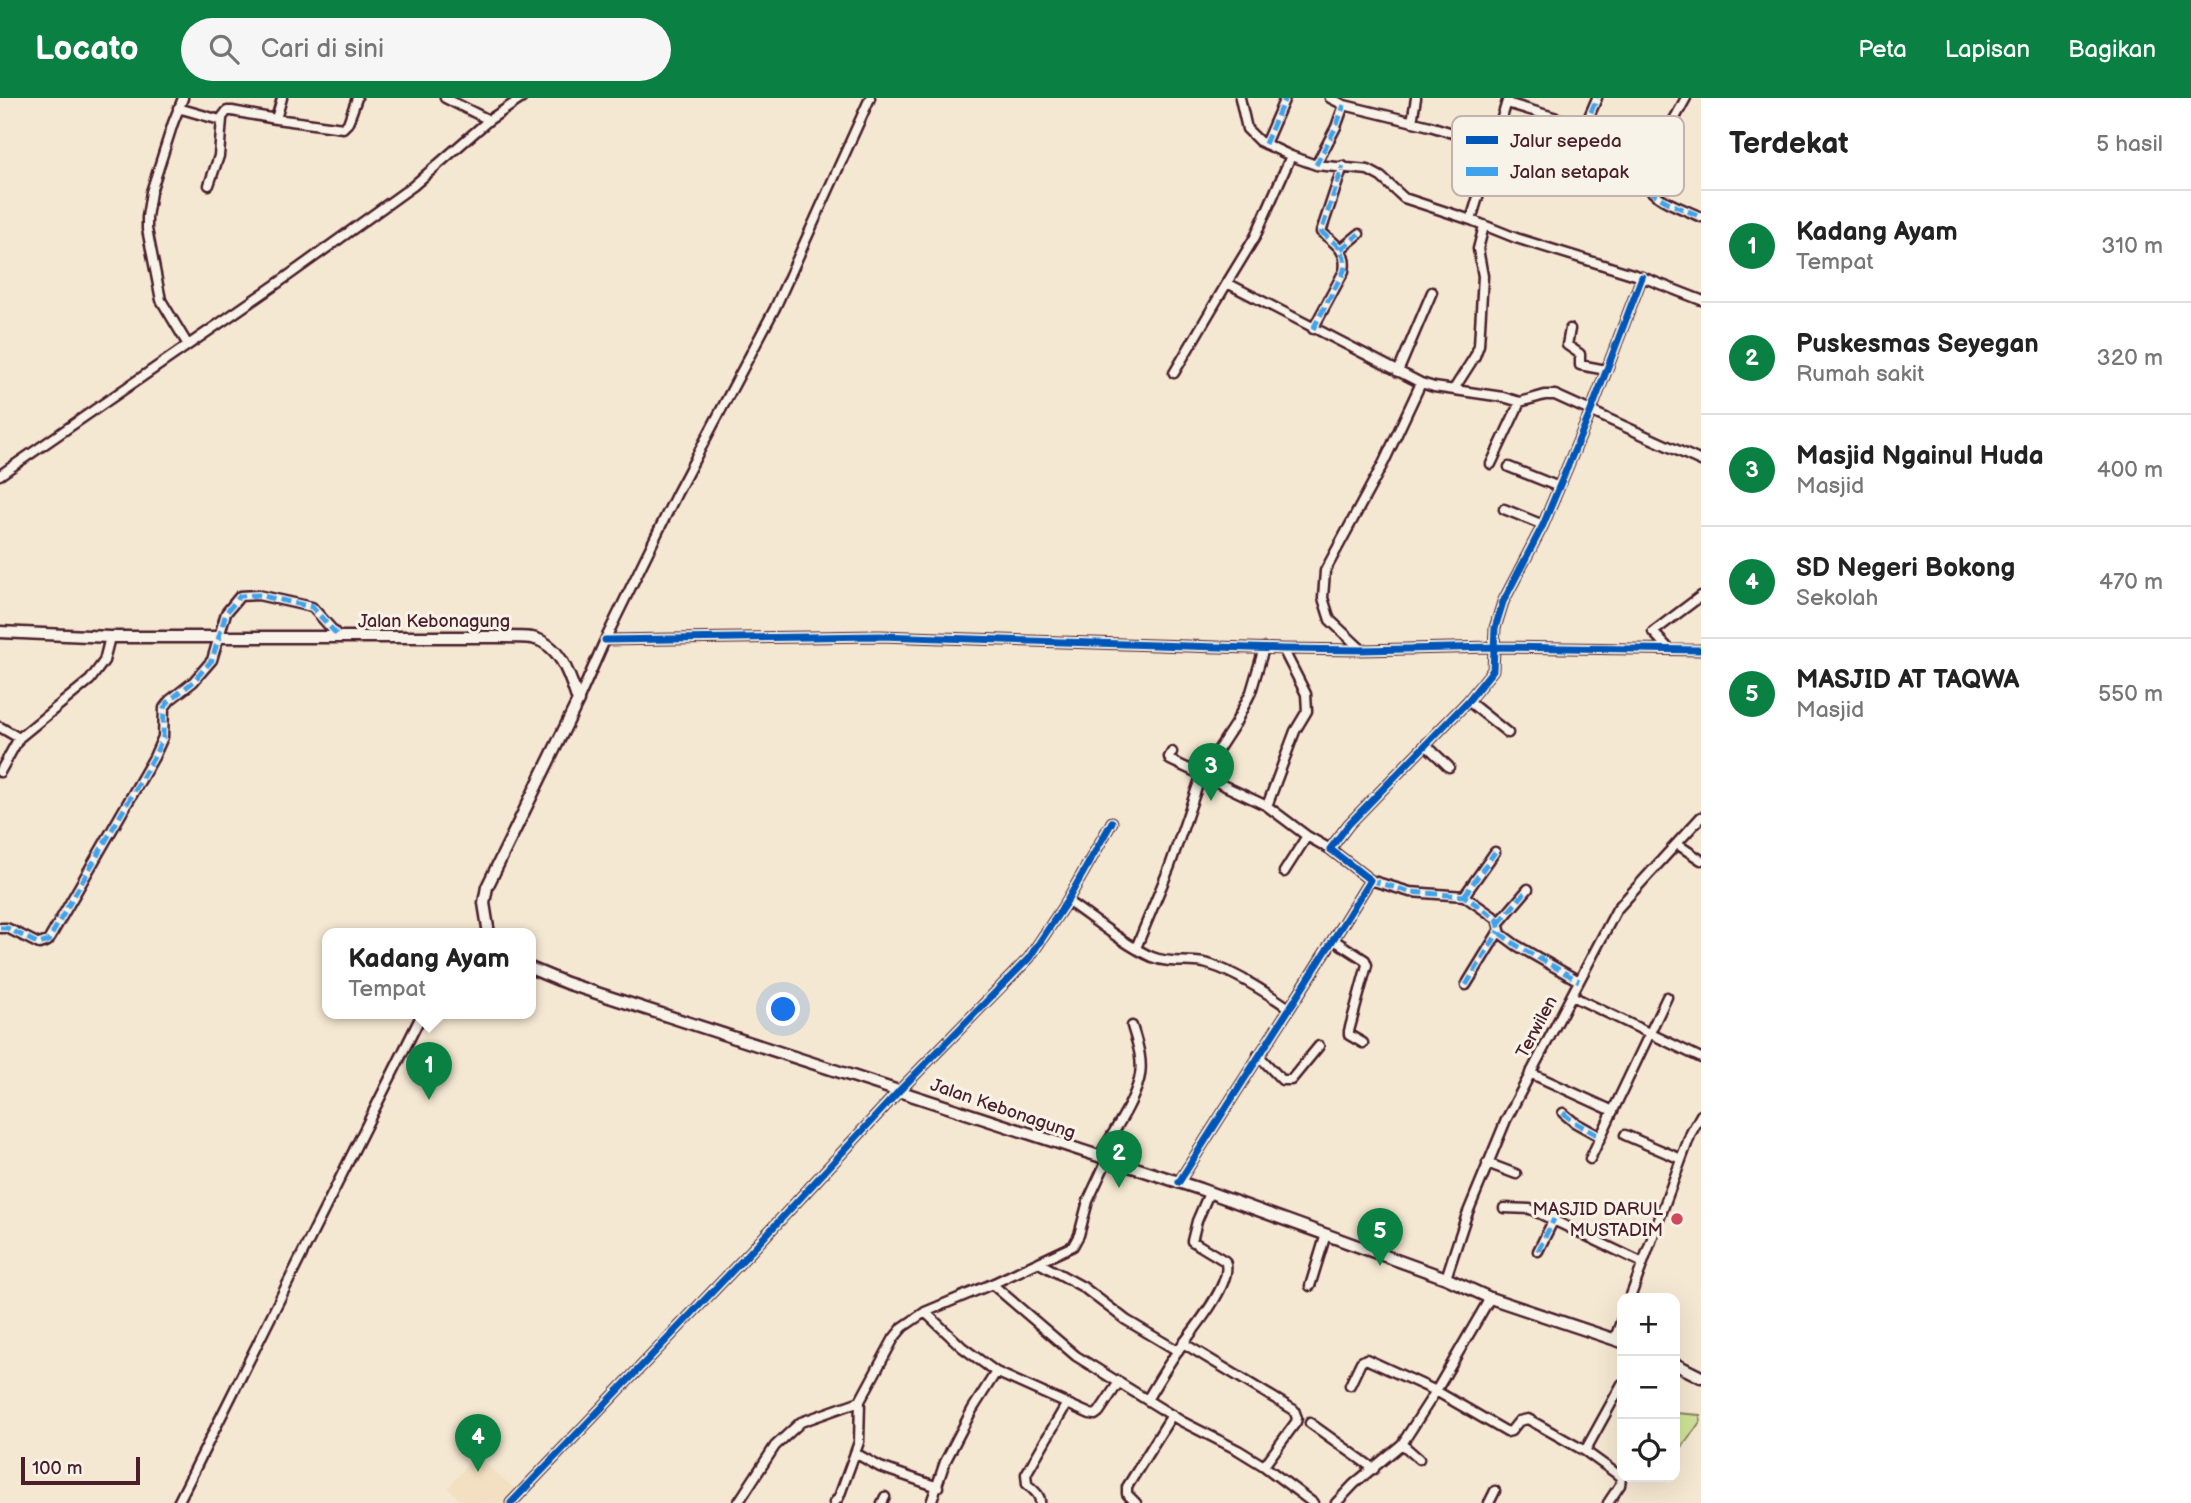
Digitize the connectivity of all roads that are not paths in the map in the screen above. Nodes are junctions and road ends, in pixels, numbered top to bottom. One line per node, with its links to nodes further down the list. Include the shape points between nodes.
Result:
1 (183, 98): 15 (street)
2 (282, 98): 20 (street)
3 (357, 98): 20 (street, via 343,128)
4 (445, 98): 21 (street)
5 (522, 98): 21 (street)
6 (870, 98): 62 (street, via 775,308)
7 (1240, 98): 24 (street, via 1247,130)
8 (1285, 98): 24 (street)
9 (1330, 98): 14 (street)
10 (1416, 98): 22 (street)
11 (1597, 98): 17 (street)
12 (1686, 98): 18 (street)
13 (1507, 100): 16 (street)
14 (1344, 104): 22 (street); 26 (street)
15 (178, 108): 19 (street); 42 (street, via 146,217 161,300)
16 (1555, 116)
17 (1589, 116)
18 (1675, 116)
19 (222, 119): 20 (street, via 228,111); 28 (street, via 219,156)
20 (276, 119)
21 (489, 120): 42 (street, via 413,186)
22 (1412, 122): 23 (street)
23 (1452, 134)
24 (1265, 144): 25 (street)
25 (1291, 156): 26 (street); 37 (street, via 1255,237)
26 (1316, 165): 27 (street)
27 (1343, 166): 32 (street, via 1375,172 1400,197); 35 (street, via 1317,230)
28 (209, 186)
29 (1478, 196): 32 (street)
30 (1656, 196): 31 (street)
31 (1701, 217)
32 (1471, 220): 33 (street)
33 (1484, 226): 36 (street); 47 (street, via 1478,254 1483,276 1479,345)
34 (1359, 234): 35 (street)
35 (1342, 249): 40 (street, via 1344,271)
36 (1642, 277): 39 (street); 43 (street)
37 (1227, 283): 40 (street); 45 (street)
38 (1432, 292): 44 (street)
39 (1701, 300)
40 (1313, 329): 44 (street)
41 (1570, 329): 43 (street, via 1567,345 1580,354 1580,365)
42 (188, 345): 53 (street)
43 (1606, 370): 49 (street)
44 (1398, 372): 46 (street)
45 (1174, 373)
46 (1421, 383): 47 (street); 67 (street, via 1325,570 1323,598 1330,620)
47 (1454, 389): 48 (street)
48 (1520, 402): 49 (street, via 1550,394); 51 (street)
49 (1591, 411): 50 (street); 54 (street)
50 (1701, 461)
51 (1491, 464)
52 (1509, 467): 54 (street)
53 (0, 475)
54 (1559, 487): 56 (street)
55 (1504, 509): 56 (street)
56 (1544, 525): 63 (street, via 1503,602)
57 (1701, 596): 66 (street, via 1653,632)
58 (0, 632): 59 (main road, Jalan Kebonagung)
59 (110, 636): 60 (main road, Jalan Kebonagung); 73 (street, via 104,661 90,680)
60 (220, 636): 61 (main road, Jalan Kebonagung); 61 (street, via 228,609 244,595 314,608); 93 (street, via 212,660 164,708 163,737 155,757 48,941 39,944)
61 (339, 637): 69 (main road, Jalan Kebonagung, via 537,639 564,664)
62 (605, 640): 64 (street, via 880,636); 69 (street)
63 (1494, 647): 66 (street); 67 (street); 70 (street, via 1493,670)
64 (1264, 648): 65 (street); 78 (street, via 1251,692)
65 (1283, 649): 67 (street); 79 (street, via 1306,694 1307,711)
66 (1669, 649): 68 (street)
67 (1362, 650)
68 (1701, 650)
69 (578, 701): 94 (main road, via 487,887)
70 (1468, 701): 72 (street); 74 (street)
71 (0, 727): 73 (street)
72 (1508, 733)
73 (19, 738): 77 (street)
74 (1426, 744): 76 (street); 84 (street)
75 (1172, 752): 78 (street, via 1170,760)
76 (1449, 767)
77 (0, 772)
78 (1201, 776): 79 (street); 96 (street)
79 (1267, 806): 82 (street)
80 (1112, 822): 91 (street)
81 (1699, 823): 83 (street, Terwilen)
82 (1307, 836): 84 (street); 87 (street)
83 (1677, 844): 86 (street); 98 (street, Terwilen, via 1617,909)
84 (1330, 849): 88 (street)
85 (1495, 852): 90 (street)
86 (1701, 860)
87 (1284, 872)
88 (1370, 880): 90 (street, via 1410,892); 95 (street)
89 (1528, 889): 92 (street)
90 (1464, 896): 92 (street, via 1491,914)
91 (1067, 901): 96 (street); 111 (street, via 1028,958)
92 (1499, 927): 98 (street, via 1516,946); 99 (street)
93 (0, 928)
94 (488, 928)
95 (1334, 940): 102 (street); 106 (street, via 1367,965 1349,1031)
96 (1136, 948): 102 (street, via 1170,962 1207,964)
97 (536, 970): 111 (main road, Jalan Kebonagung)
98 (1579, 981): 100 (street, Terwilen)
99 (1466, 985)
100 (1572, 996): 105 (street); 110 (street, Terwilen)
101 (1667, 997): 105 (street)
102 (1289, 1008): 108 (street)
103 (420, 1019): 158 (street)
104 (1132, 1026): 118 (street, via 1139,1046 1140,1078)
105 (1650, 1033): 109 (street); 112 (street)
106 (1363, 1043)
107 (1319, 1046): 108 (street, via 1291,1080 1285,1081)
108 (1258, 1055): 122 (street)
109 (1701, 1058)
110 (1530, 1073): 112 (street); 120 (street, Terwilen)
111 (899, 1091): 118 (main road, Jalan Kebonagung); 159 (street)
112 (1613, 1111): 116 (street)
113 (1563, 1113): 116 (street)
114 (1701, 1115): 119 (street)
115 (1625, 1135): 119 (street)
116 (1601, 1137): 117 (street)
117 (1591, 1158)
118 (1103, 1159): 122 (main road, Jalan Kebonagung); 128 (street, via 1077,1240)
119 (1681, 1159): 129 (street)
120 (1487, 1163): 121 (street); 130 (street, Terwilen)
121 (1516, 1174)
122 (1179, 1182): 123 (main road, Jalan Kebonagung)
123 (1209, 1193): 126 (main road, Jalan Kebonagung); 137 (street, via 1192,1241 1220,1257 1227,1267 1215,1301)
124 (1504, 1208): 125 (street, via 1530,1209)
125 (1553, 1219): 127 (street); 129 (street)
126 (1326, 1234): 130 (main road, Jalan Kebonagung); 132 (street)
127 (1538, 1251)
128 (1039, 1263): 131 (street); 137 (street, via 1083,1287 1126,1320)
129 (1643, 1263): 133 (street)
130 (1446, 1278): 134 (main road, Jalan Kebonagung)
131 (992, 1284): 135 (street); 141 (street, via 1076,1356)
132 (1310, 1286)
133 (1632, 1293)
134 (1490, 1298): 136 (main road, Jalan Kebonagung); 143 (street)
135 (925, 1312): 139 (street); 146 (street, via 898,1332)
136 (1617, 1339)
137 (1180, 1347): 145 (street); 154 (street, via 1294,1410 1296,1422)
138 (1680, 1366): 140 (main road)
139 (996, 1372): 147 (street); 156 (street, via 967,1420)
140 (1701, 1377)
141 (1119, 1382): 145 (street); 147 (street, via 1096,1416)
142 (1350, 1385): 143 (street, via 1366,1359)
143 (1436, 1391): 150 (street); 151 (street, via 1507,1432 1528,1419)
144 (1617, 1393): 151 (street)
145 (1147, 1400): 148 (street)
146 (860, 1401): 152 (street); 160 (street, via 802,1422 775,1446)
147 (1066, 1405): 163 (street, via 1026,1474 1027,1485)
148 (1172, 1415): 154 (street); 164 (street, via 1127,1487)
149 (1310, 1423): 155 (street)
150 (1402, 1444): 153 (street); 155 (street)
151 (1585, 1451): 168 (street, via 1621,1478)
152 (855, 1453): 156 (street); 161 (street)
153 (1419, 1459)
154 (1264, 1466): 165 (street)
155 (1374, 1468): 166 (street)
156 (937, 1487): 162 (street)
157 (1495, 1491): 167 (street)
158 (178, 1503)
159 (510, 1503)
160 (738, 1503)
161 (834, 1503)
162 (931, 1503)
163 (1040, 1503)
164 (1136, 1503)
165 (1313, 1503)
166 (1336, 1503)
167 (1489, 1503)
168 (1608, 1503)

